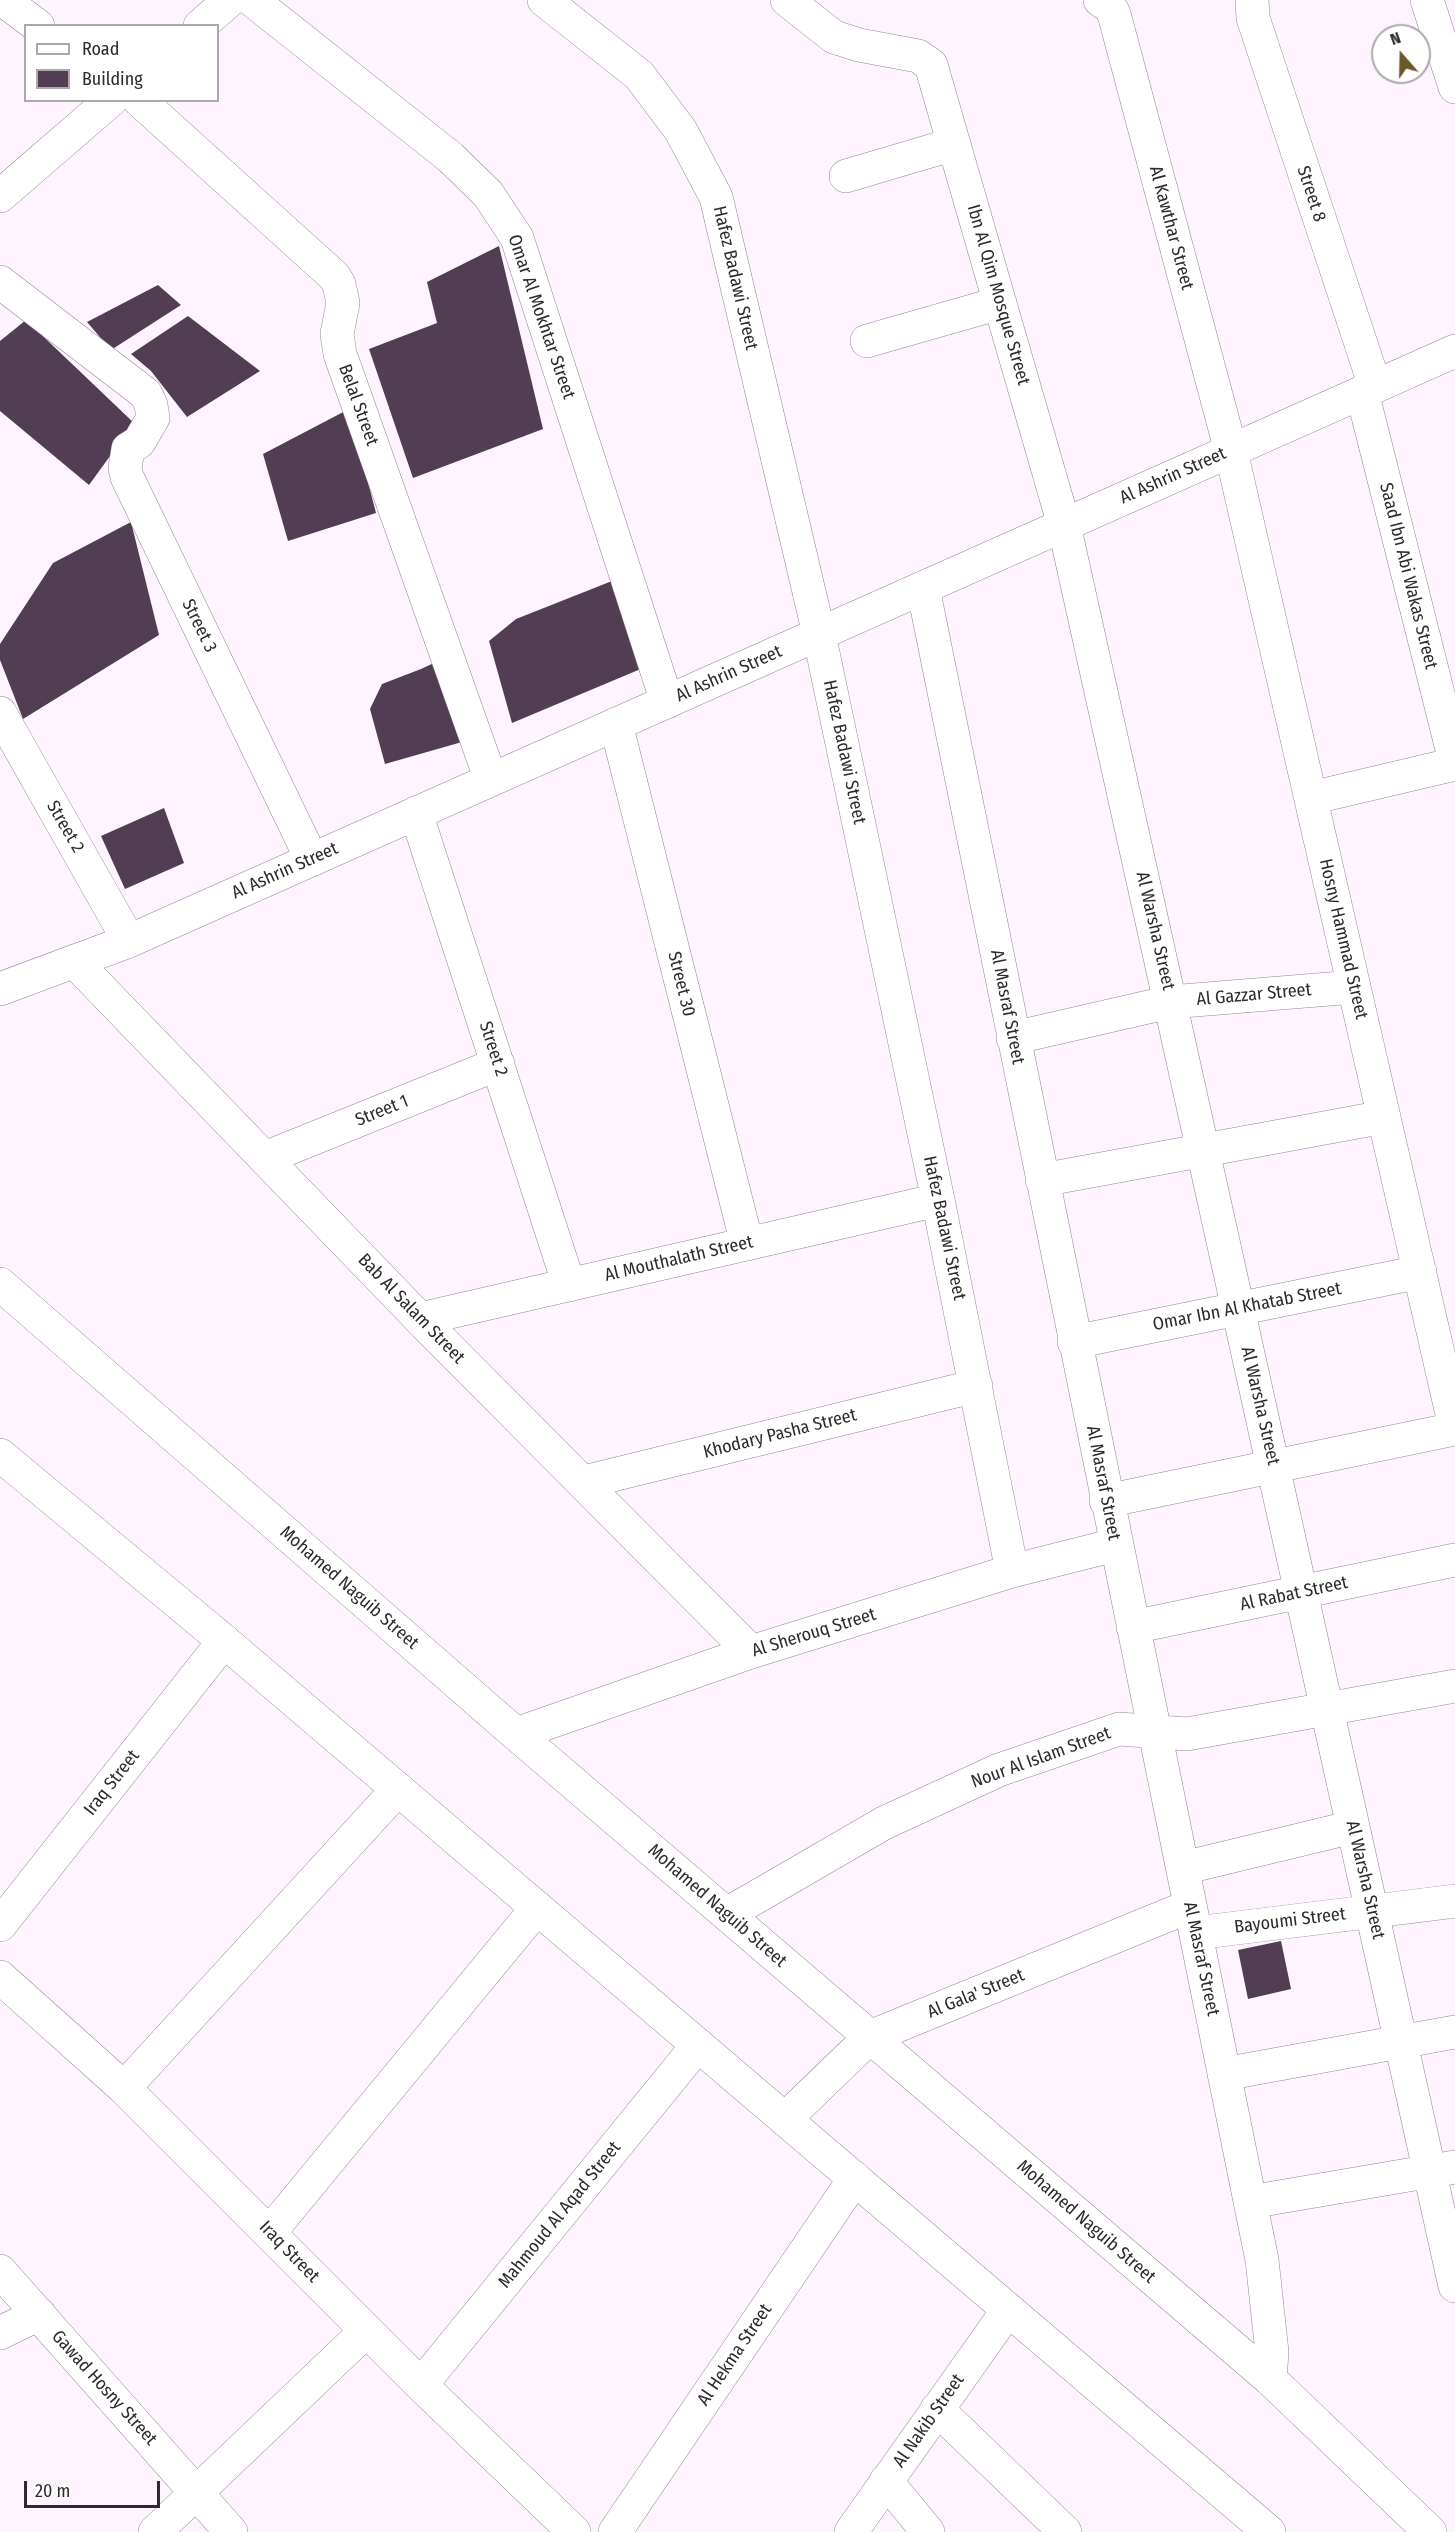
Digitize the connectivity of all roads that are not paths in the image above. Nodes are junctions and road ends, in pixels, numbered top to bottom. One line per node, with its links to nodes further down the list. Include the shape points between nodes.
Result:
1 (3, 0): 9 (street)
2 (231, 0): 10 (street)
3 (252, 0): 26 (street, Omar Al Mokhtar Street, via 450,157 488,194 517,238)
4 (544, 0): 25 (street, Hafez Badawi Street, via 639,75 681,131 716,197)
5 (787, 0): 14 (street, Ibn Al Qim Mosque Street, via 834,37 918,56 931,65)
6 (1252, 0): 21 (street, Street 8, via 1253,18)
7 (1427, 0): 11 (street)
8 (1105, 3): 22 (street, Al Kawthar Street, via 1114,14)
9 (35, 24)
10 (202, 24)
11 (1455, 84)
12 (109, 102): 16 (street)
13 (141, 102): 30 (street, Belal Street, via 339,284 343,303 337,334 340,354)
14 (954, 144): 15 (street); 18 (street, Ibn Al Qim Mosque Street)
15 (846, 176)
16 (0, 196)
17 (0, 282): 33 (street, Street 3, via 146,394 153,418 139,442 128,449 127,477)
18 (1000, 303): 19 (street); 23 (street, Ibn Al Qim Mosque Street)
19 (867, 341)
20 (1455, 351): 21 (street, Al Ashrin Street)
21 (1368, 389): 22 (street, Al Ashrin Street); 29 (street, Saad Ibn Abi Wakas Street)
22 (1231, 451): 23 (street, Al Ashrin Street); 31 (street, Hosny Hammad Street)
23 (1064, 525): 24 (street, Al Ashrin Street); 38 (street, Al Warsha Street)
24 (922, 588): 25 (street, Al Ashrin Street); 39 (street, Al Masraf Street)
25 (819, 634): 26 (street, Al Ashrin Street); 45 (street, Hafez Badawi Street)
26 (667, 702): 28 (street, Al Ashrin Street)
27 (0, 713): 34 (street, Street 2)
28 (615, 724): 30 (street, Al Ashrin Street); 46 (street, Street 30)
29 (1455, 763): 31 (street)
30 (491, 780): 32 (street, Al Ashrin Street)
31 (1311, 798): 36 (street, Hosny Hammad Street)
32 (416, 813): 33 (street, Al Ashrin Street); 40 (street, Street 2)
33 (312, 860): 34 (street, Al Ashrin Street)
34 (129, 940): 35 (street, Al Ashrin Street)
35 (75, 962): 37 (street, Al Ashrin Street); 43 (street, Bab Al Salam Street)
36 (1354, 987): 38 (street, Al Gazzar Street); 41 (street, Hosny Hammad Street)
37 (0, 989)
38 (1170, 1002): 39 (street, Al Gazzar Street); 42 (street, Al Warsha Street)
39 (1013, 1038): 44 (street, Al Masraf Street)
40 (498, 1064): 43 (street, Street 1); 49 (street, Street 2)
41 (1384, 1117): 42 (street); 47 (street, Hosny Hammad Street)
42 (1203, 1150): 44 (street); 50 (street, Al Warsha Street)
43 (265, 1158): 51 (street, Bab Al Salam Street)
44 (1042, 1180): 52 (street, Al Masraf Street)
45 (938, 1200): 46 (street, Al Mouthalath Street); 53 (street, Hafez Badawi Street)
46 (747, 1244): 49 (street, Al Mouthalath Street)
47 (1420, 1272): 50 (street, Omar Ibn Al Khatab Street); 54 (street, Hosny Hammad Street)
48 (0, 1284): 69 (street, Mohamed Naguib Street)
49 (569, 1285): 51 (street, Al Mouthalath Street)
50 (1238, 1310): 52 (street, Omar Ibn Al Khatab Street); 56 (street, Al Warsha Street)
51 (420, 1319): 57 (street, Bab Al Salam Street)
52 (1074, 1342): 58 (street, Al Masraf Street)
53 (976, 1386): 57 (street, Khodary Pasha Street); 61 (street, Hafez Badawi Street)
54 (1455, 1428): 56 (street)
55 (0, 1455): 64 (street)
56 (1274, 1467): 58 (street); 62 (street, Al Warsha Street)
57 (584, 1482): 65 (street, Bab Al Salam Street)
58 (1106, 1501): 59 (street, Al Masraf Street)
59 (1115, 1545): 61 (street, Al Sherouq Street); 63 (street, Al Masraf Street)
60 (1455, 1560): 62 (street, Al Rabat Street)
61 (1012, 1571): 65 (street, Al Sherouq Street)
62 (1301, 1592): 63 (street, Al Rabat Street); 67 (street, Al Warsha Street)
63 (1133, 1627): 68 (street, Al Masraf Street)
64 (224, 1641): 70 (street); 78 (street, Iraq Street)
65 (751, 1652): 69 (street, Al Sherouq Street)
66 (1455, 1686): 67 (street, Nour Al Islam Street)
67 (1327, 1708): 68 (street, Nour Al Islam Street, via 1187,1734); 71 (street, Al Warsha Street)
68 (1155, 1732): 72 (street, Al Masraf Street); 76 (street, Nour Al Islam Street, via 1119,1729 999,1770 884,1822)
69 (516, 1734): 76 (street, Mohamed Naguib Street)
70 (398, 1789): 74 (street); 85 (street)
71 (1353, 1827): 72 (street); 75 (street, Al Warsha Street)
72 (1183, 1868): 77 (street, Al Masraf Street)
73 (1455, 1901): 75 (street, Bayoumi Street)
74 (537, 1908): 83 (street); 90 (street)
75 (1372, 1911): 77 (street, Bayoumi Street); 82 (street, Al Warsha Street)
76 (727, 1914): 81 (street, Mohamed Naguib Street)
77 (1193, 1919): 81 (street, Al Gala' Street); 84 (street, Al Masraf Street)
78 (0, 1925)
79 (0, 1977): 85 (street, Iraq Street)
80 (1455, 2032): 82 (street)
81 (870, 2037): 86 (street, Al Gala' Street); 97 (street, Mohamed Naguib Street)
82 (1401, 2042): 84 (street); 87 (street, Al Warsha Street)
83 (698, 2045): 86 (street); 98 (street, Mahmoud Al Aqad Street)
84 (1224, 2074): 89 (street, Al Masraf Street)
85 (124, 2088): 90 (street, Iraq Street)
86 (785, 2119): 88 (street)
87 (1442, 2169): 89 (street); 92 (street, Al Warsha Street)
88 (855, 2178): 93 (street); 105 (street, Al Hekma Street)
89 (1250, 2202): 97 (street, Al Masraf Street, via 1262,2260 1271,2341)
90 (270, 2232): 95 (street, Iraq Street)
91 (0, 2271): 94 (street, Gawad Hosny Street)
92 (1455, 2286)
93 (1008, 2310): 99 (street, Al Nakib Street); 109 (street)
94 (39, 2314): 96 (street); 101 (street, Gawad Hosny Street)
95 (366, 2331): 98 (street, Iraq Street); 101 (street)
96 (0, 2333)
97 (1270, 2379): 110 (street, Mohamed Naguib Street)
98 (421, 2385): 102 (street, Iraq Street)
99 (937, 2409): 100 (street, Al Nakib Street); 108 (street)
100 (886, 2481): 106 (street, Al Nakib Street); 107 (street)
101 (197, 2492): 103 (street); 104 (street, Gawad Hosny Street)
102 (572, 2531)
103 (155, 2532)
104 (231, 2532)
105 (615, 2532)
106 (851, 2532)
107 (928, 2532)
108 (1065, 2532)
109 (1269, 2532)
110 (1430, 2532)

